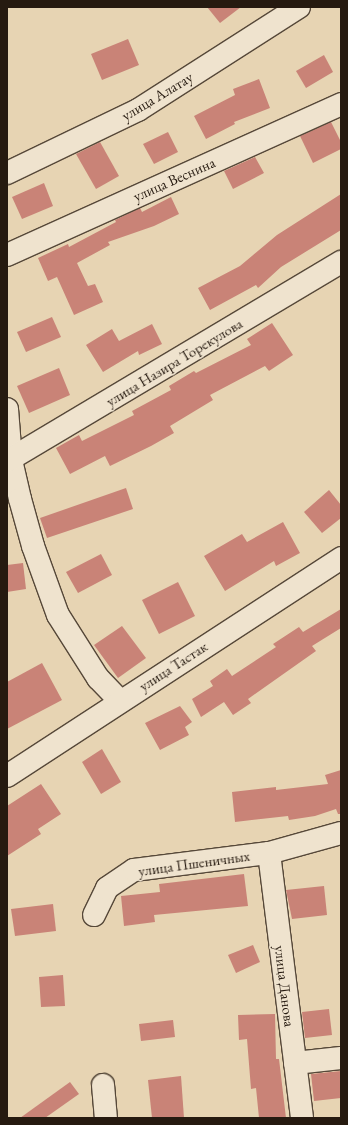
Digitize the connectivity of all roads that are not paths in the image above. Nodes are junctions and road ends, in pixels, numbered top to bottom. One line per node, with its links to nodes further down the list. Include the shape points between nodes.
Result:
1 (299, 7): 3 (street, улица Алатау, via 138,110)
2 (341, 104): 4 (street, улица Веснина)
3 (7, 173)
4 (8, 253)
5 (341, 262): 7 (street, улица Назира Торекулова)
6 (7, 409): 7 (street)
7 (9, 461): 9 (street, via 33,546 58,615 98,678)
8 (341, 558): 9 (street, улица Тастак)
9 (120, 701): 10 (street, улица Тастак)
10 (7, 776)
11 (341, 833): 12 (street, улица Пшеничных)
12 (268, 853): 13 (street, улица Пшеничных, via 134,870 107,888); 15 (street, улица Данова)
13 (94, 915)
14 (341, 1058): 15 (street)
15 (295, 1063): 18 (street, улица Данова)
16 (102, 1085): 17 (street)
17 (106, 1118)
18 (302, 1118)

